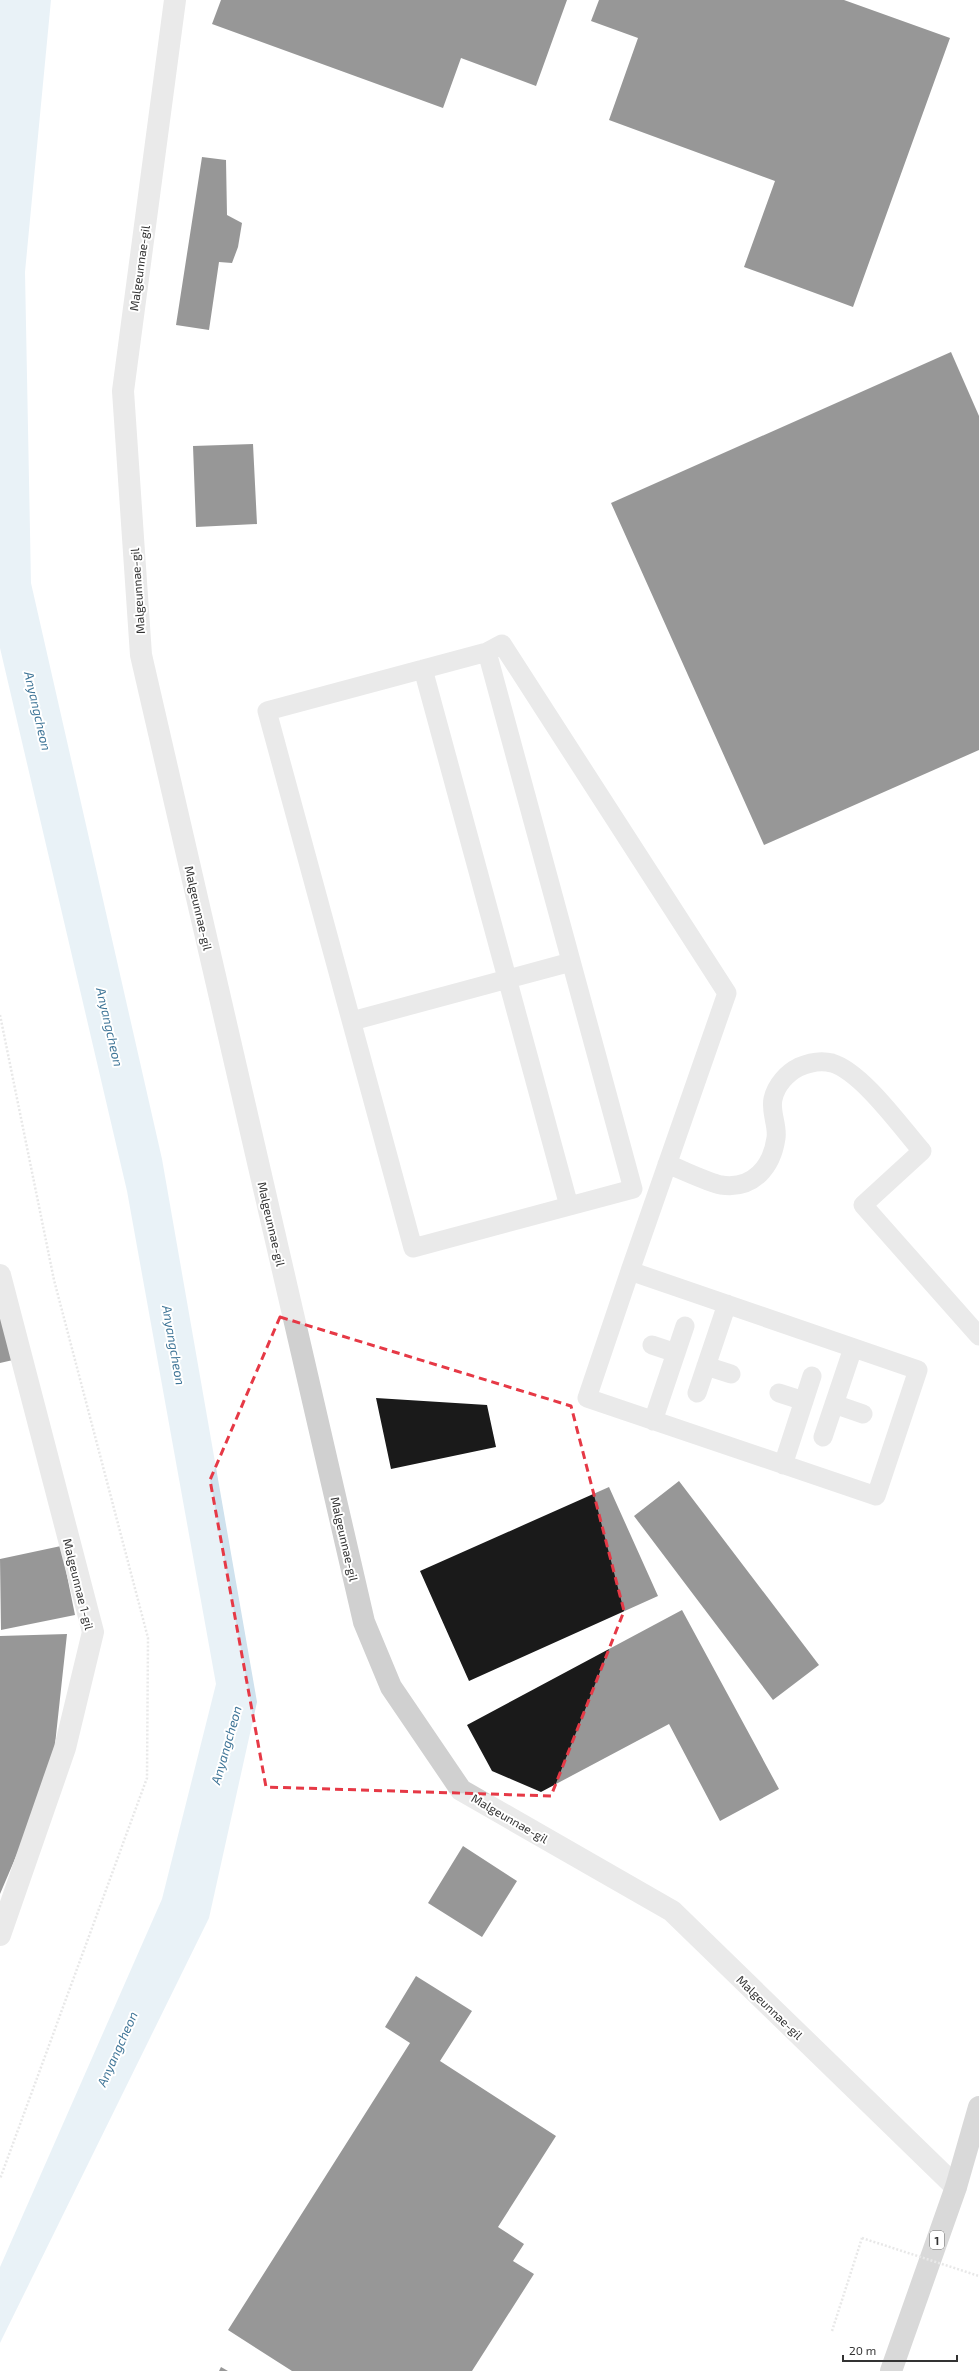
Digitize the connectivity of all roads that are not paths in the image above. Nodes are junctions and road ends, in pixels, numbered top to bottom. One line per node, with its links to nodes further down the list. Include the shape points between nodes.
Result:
1 (175, 0): 30 (street, Malgeunnae-gil, via 123,391 141,655 364,1622 392,1687 461,1790 672,1911)
2 (487, 652): 3 (lane); 4 (lane); 7 (lane, via 502,644 727,993)
3 (423, 669): 5 (lane); 6 (lane, via 267,711)
4 (571, 962): 5 (lane); 8 (lane, via 633,1188)
5 (507, 979): 6 (lane); 8 (lane)
6 (352, 1021): 8 (lane, via 414,1248)
7 (667, 1164): 9 (lane); 13 (lane, via 721,1185 736,1185 749,1181 766,1169 774,1155 777,1135 773,1120 773,1099 782,1081 792,1071 809,1063 831,1063 853,1074 922,1151 862,1205)
8 (569, 1206)
9 (630, 1271): 11 (lane); 25 (lane, via 587,1398)
10 (0, 1275): 28 (street, Malgeunnae 1-gil, via 93,1632 66,1748)
11 (727, 1304): 15 (lane); 17 (lane)
12 (686, 1326): 16 (lane)
13 (979, 1336)
14 (652, 1345): 16 (lane)
15 (853, 1348): 23 (lane); 27 (lane, via 918,1370 876,1496)
16 (676, 1353): 25 (lane)
17 (706, 1366): 18 (lane); 20 (lane)
18 (731, 1374)
19 (812, 1376): 22 (lane)
20 (697, 1393)
21 (779, 1393): 22 (lane)
22 (804, 1401): 27 (lane)
23 (834, 1404): 24 (lane); 26 (lane)
24 (863, 1414)
25 (654, 1421): 27 (lane)
26 (823, 1437)
27 (783, 1465)
28 (0, 1935)
29 (979, 2107): 30 (main road, 1)
30 (956, 2188): 31 (main road, 1)
31 (891, 2371)

